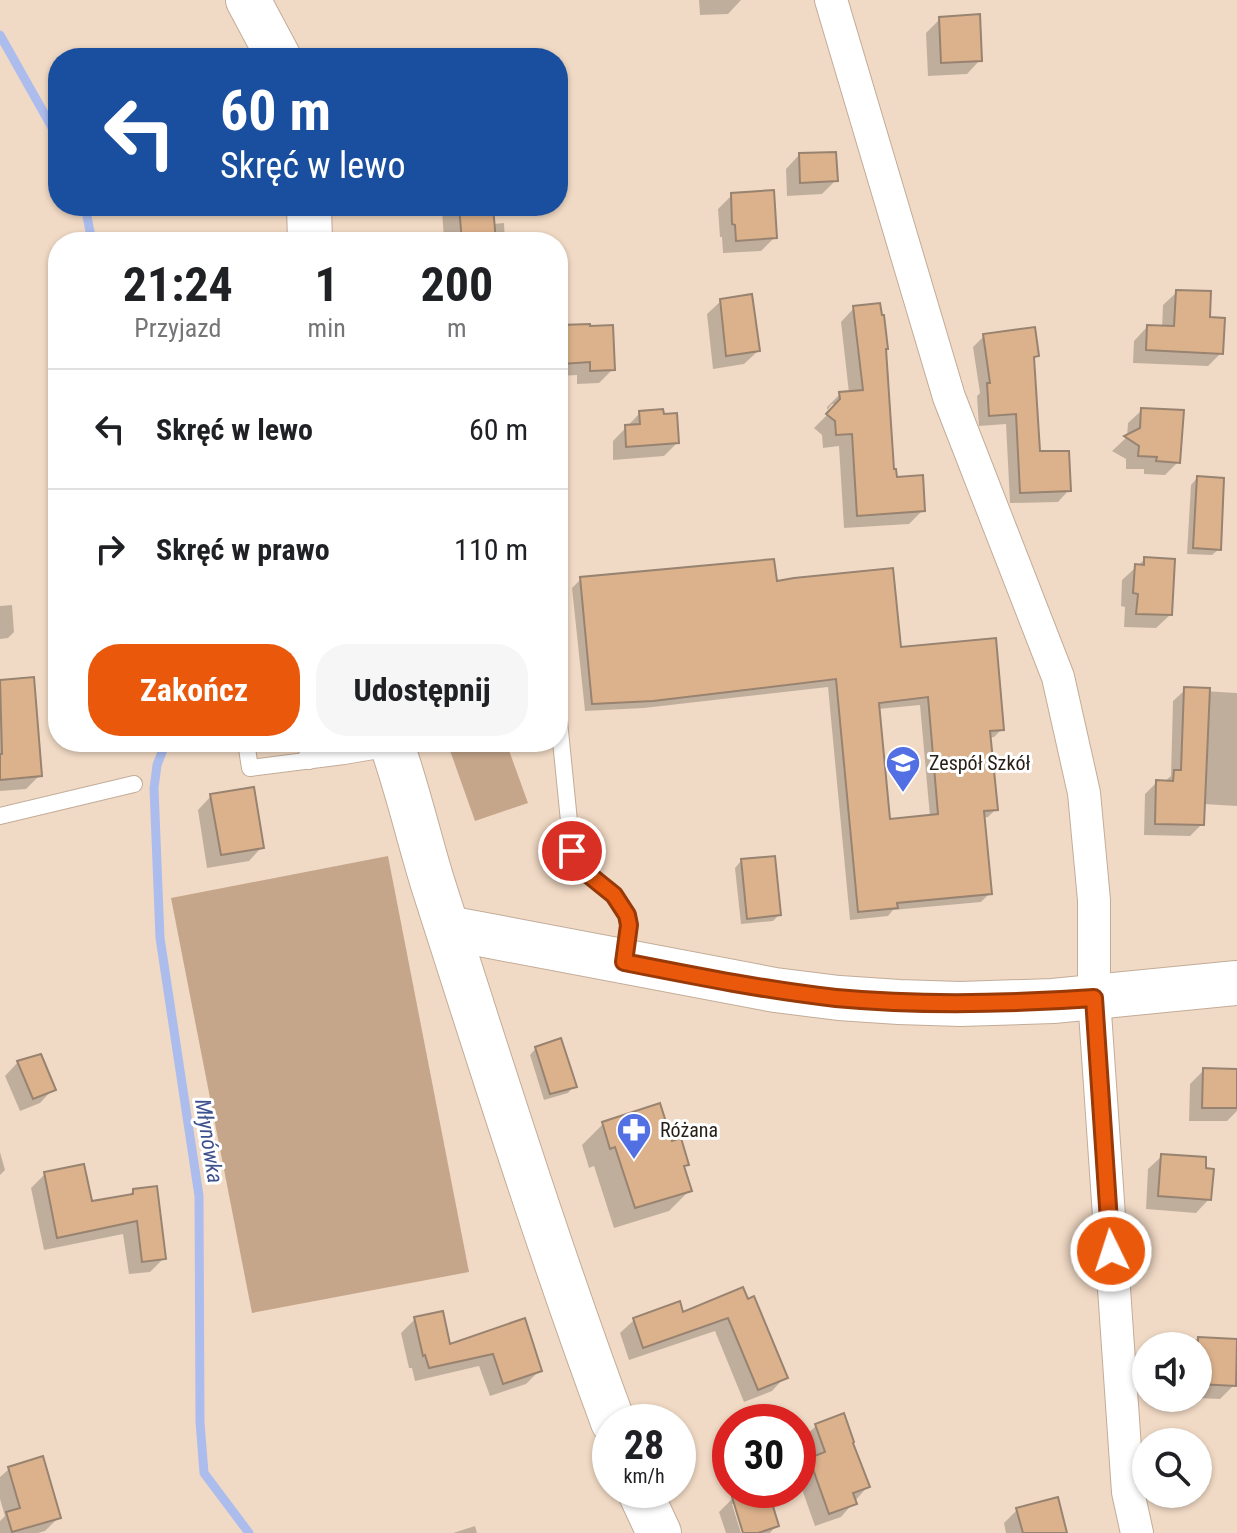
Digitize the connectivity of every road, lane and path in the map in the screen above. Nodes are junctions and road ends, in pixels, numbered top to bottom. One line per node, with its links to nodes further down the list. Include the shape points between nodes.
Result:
1 (248, 0): 3 (street)
2 (831, 0): 15 (street, via 949,397 1058,677 1084,793 1094,900)
3 (274, 48)
4 (248, 752): 9 (lane, via 250,768)
5 (308, 752): 9 (lane)
6 (356, 752): 9 (lane)
7 (394, 752): 12 (street)
8 (562, 752): 13 (lane, via 572,851 583,870 614,895 627,915)
9 (309, 761)
10 (134, 784): 11 (lane)
11 (0, 816)
12 (448, 928): 13 (street); 16 (street)
13 (624, 962): 15 (street, via 854,999 960,1004)
14 (1237, 983): 15 (street)
15 (1094, 998): 19 (street, via 1128,1492)
16 (606, 1404)
17 (647, 1508): 18 (street)
18 (659, 1533)
19 (1137, 1533)

